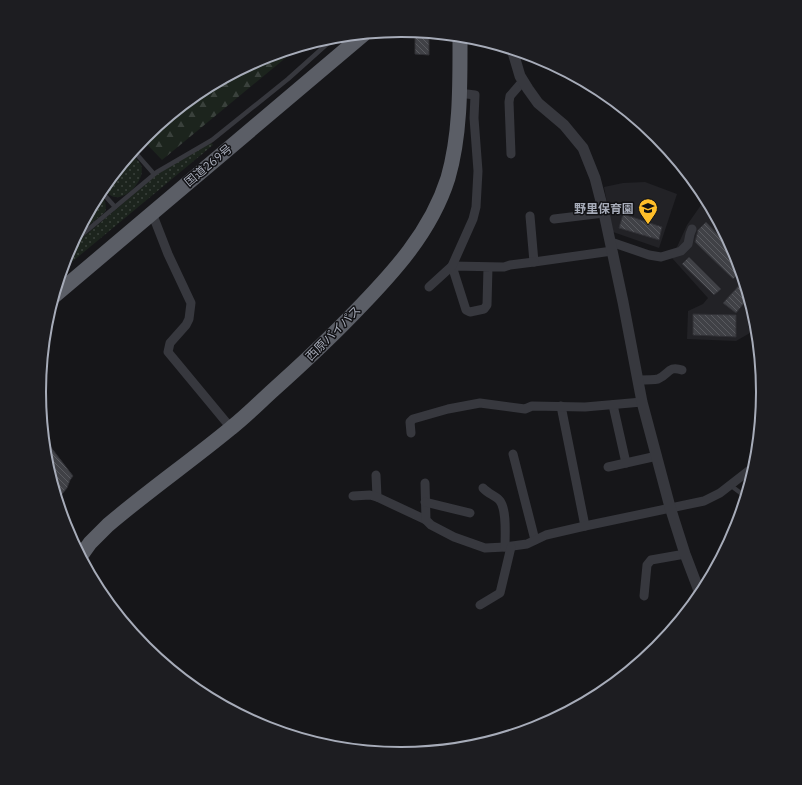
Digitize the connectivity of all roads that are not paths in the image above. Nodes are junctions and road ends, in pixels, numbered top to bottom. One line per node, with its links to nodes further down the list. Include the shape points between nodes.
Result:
1 (357, 40): 12 (highway, 国道269号)
2 (460, 42): 6 (highway, 西原バイパス)
3 (325, 45): 9 (lane, via 212,140)
4 (514, 56): 5 (street)
5 (523, 81): 7 (street, via 508,102); 13 (street, via 538,103 564,125 583,148 595,178)
6 (459, 93): 20 (street, via 475,95 478,171 473,219); 29 (highway, 西原バイパス, via 457,130 448,178 434,212 411,250 305,362)
7 (511, 154)
8 (137, 155): 9 (lane)
9 (154, 174): 11 (lane)
10 (105, 195): 11 (lane)
11 (115, 207): 17 (lane)
12 (152, 213): 23 (highway, 国道269号); 29 (street, via 191,303 189,319 170,343 168,352)
13 (604, 213): 15 (street); 18 (street)
14 (530, 216): 19 (street)
15 (554, 219)
16 (692, 229): 18 (street, via 688,244 681,250 661,257)
17 (82, 234)
18 (612, 246): 19 (street); 25 (street)
19 (534, 262): 21 (street)
20 (452, 266): 21 (street); 21 (street, via 466,310 470,312 484,309 487,305); 22 (street)
21 (488, 267)
22 (428, 287)
23 (61, 291)
24 (682, 370): 25 (street, via 676,368 659,378)
25 (638, 380): 26 (street)
26 (642, 402): 27 (street); 32 (street)
27 (613, 405): 28 (street); 33 (street)
28 (561, 406): 30 (street, via 532,406 525,409 480,403 413,419 410,422); 47 (street)
29 (231, 428): 50 (highway, 西原バイパス, via 108,525)
30 (411, 432)
31 (513, 454): 48 (street)
32 (657, 456): 33 (street); 44 (street)
33 (626, 463): 34 (street)
34 (608, 467)
35 (748, 471): 38 (street)
36 (376, 476): 42 (street)
37 (425, 483): 43 (street)
38 (730, 484): 40 (lane); 44 (street, via 720,493 704,501)
39 (483, 488): 49 (street, via 500,500 504,508)
40 (742, 494)
41 (353, 496): 42 (street)
42 (377, 497): 46 (street)
43 (425, 502): 45 (street); 46 (street)
44 (670, 507): 47 (street); 51 (street)
45 (470, 513)
46 (426, 520): 49 (street, via 454,537 486,548)
47 (585, 526): 48 (street)
48 (535, 540): 49 (street)
49 (508, 547): 54 (street, via 500,593)
50 (83, 552)
51 (685, 554): 52 (street); 53 (street, via 651,560 647,566)
52 (698, 588)
53 (644, 596)
54 (480, 605)

